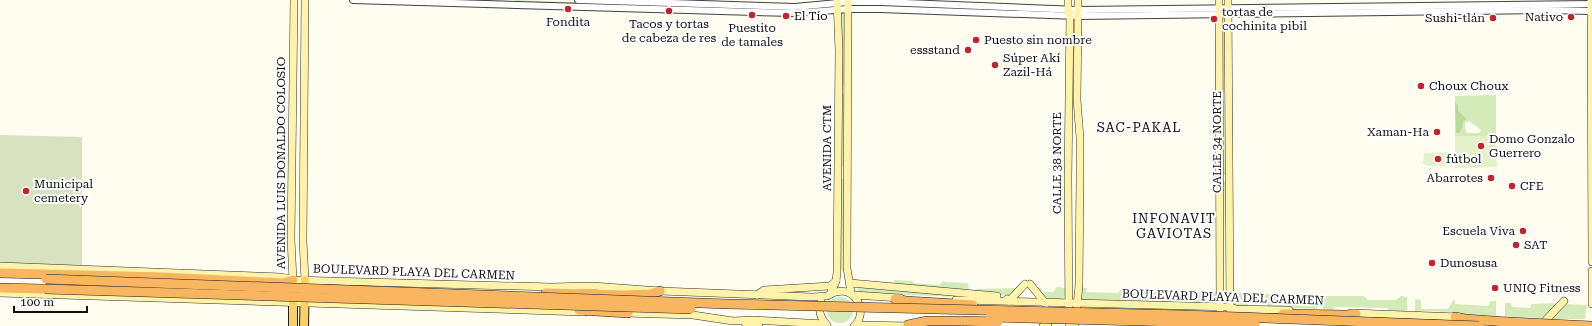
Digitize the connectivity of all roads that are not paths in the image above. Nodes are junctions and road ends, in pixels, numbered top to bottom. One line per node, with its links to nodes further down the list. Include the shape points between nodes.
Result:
1 (294, 0): 21 (main road, AVENIDA LUIS DONALDO COLOSIO, via 291,239)
2 (305, 0): 22 (main road, AVENIDA LUIS DONALDO COLOSIO)
3 (353, 0): 9 (street, via 796,13)
4 (578, 0): 9 (street, via 795,6)
5 (1068, 0): 14 (main road, CALLE 38 NORTE)
6 (1078, 0): 15 (main road, CALLE 38 NORTE)
7 (1220, 0): 12 (main road, CALLE 34 NORTE)
8 (1228, 0): 13 (main road, CALLE 34 NORTE)
9 (837, 4): 10 (street); 24 (main road, AVENIDA CTM)
10 (848, 4): 14 (street); 14 (street, via 880,2); 26 (main road, AVENIDA CTM)
11 (1592, 6): 13 (street, via 1544,10); 13 (street, via 1273,7); 16 (main road)
12 (1220, 11): 13 (street); 15 (street); 47 (main road, CALLE 34 NORTE)
13 (1228, 11): 48 (main road, CALLE 34 NORTE)
14 (1069, 12): 15 (street); 42 (main road, CALLE 38 NORTE)
15 (1078, 13): 44 (main road, CALLE 38 NORTE)
16 (1592, 262)
17 (0, 266): 21 (main road, BOULEVARD PLAYA DEL CARMEN, via 282,277)
18 (1592, 271): 46 (main road)
19 (0, 273): 25 (highway)
20 (0, 277): 31 (highway, bridge)
21 (293, 280): 22 (main road, BOULEVARD PLAYA DEL CARMEN); 25 (highway, via 283,283); 38 (main road, AVENIDA LUIS DONALDO COLOSIO)
22 (305, 280): 23 (main road, BOULEVARD PLAYA DEL CARMEN); 39 (main road, AVENIDA LUIS DONALDO COLOSIO)
23 (347, 281): 28 (main road, BOULEVARD PLAYA DEL CARMEN, via 593,286); 43 (main road, via 342,290)
24 (836, 281): 32 (main road, via 830,286 764,290); 33 (main road, AVENIDA CTM)
25 (252, 282): 35 (main road, via 257,285 260,292)
26 (850, 283): 30 (main road, AVENIDA CTM); 36 (main road, via 992,296 1006,298)
27 (0, 288): 41 (highway, bridge)
28 (660, 291): 31 (highway, bridge, via 650,294); 32 (main road, BOULEVARD PLAYA DEL CARMEN)
29 (0, 293): 35 (main road)
30 (852, 294): 33 (main road, BOULEVARD PLAYA DEL CARMEN, via 835,292); 34 (main road, BOULEVARD PLAYA DEL CARMEN); 59 (main road, AVENIDA CTM, via 860,307)
31 (497, 295): 52 (highway, bridge)
32 (756, 295): 33 (main road, BOULEVARD PLAYA DEL CARMEN)
33 (829, 295): 58 (main road, AVENIDA CTM, via 821,301 819,309 821,318)
34 (895, 299): 36 (main road, BOULEVARD PLAYA DEL CARMEN); 52 (highway, bridge, via 906,302 1044,308)
35 (255, 301): 38 (main road)
36 (1009, 301): 40 (main road, BOULEVARD PLAYA DEL CARMEN); 40 (main road, via 1028,284)
37 (1564, 301): 55 (main road)
38 (293, 302): 39 (main road); 61 (main road, AVENIDA LUIS DONALDO COLOSIO)
39 (304, 302): 43 (main road); 62 (main road, AVENIDA LUIS DONALDO COLOSIO)
40 (1044, 302): 42 (main road, BOULEVARD PLAYA DEL CARMEN); 65 (main road, via 1050,318 1048,324)
41 (504, 303): 49 (highway, bridge); 52 (highway, bridge)
42 (1068, 303): 44 (main road, BOULEVARD PLAYA DEL CARMEN); 52 (main road, CALLE 38 NORTE)
43 (348, 304): 49 (main road)
44 (1078, 304): 45 (main road, BOULEVARD PLAYA DEL CARMEN); 66 (main road, CALLE 38 NORTE)
45 (1116, 304): 47 (main road, BOULEVARD PLAYA DEL CARMEN); 67 (main road, via 1107,312 1106,317)
46 (1592, 304)
47 (1220, 307): 48 (main road, BOULEVARD PLAYA DEL CARMEN); 69 (main road, CALLE 34 NORTE)
48 (1230, 307): 50 (main road, BOULEVARD PLAYA DEL CARMEN); 70 (main road, CALLE 34 NORTE)
49 (628, 313): 54 (main road, via 693,315)
50 (1356, 314): 51 (main road, BOULEVARD PLAYA DEL CARMEN); 53 (highway, bridge, via 1198,312)
51 (1455, 317): 55 (main road, BOULEVARD PLAYA DEL CARMEN); 57 (highway, bridge, via 1508,322)
52 (1065, 319): 53 (highway, bridge); 60 (highway, bridge, via 1043,323 927,321)
53 (1182, 319): 68 (highway, bridge); 71 (highway, bridge); 72 (highway, bridge)
54 (733, 321): 58 (main road); 63 (main road)
55 (1545, 321): 56 (main road, BOULEVARD PLAYA DEL CARMEN)
56 (1562, 324): 57 (main road, BOULEVARD PLAYA DEL CARMEN)
57 (1592, 324)
58 (827, 325)
59 (855, 325): 60 (main road)
60 (908, 325): 64 (main road)
61 (293, 326)
62 (304, 326)
63 (759, 326)
64 (924, 326)
65 (1043, 326)
66 (1075, 326)
67 (1113, 326)
68 (1194, 326)
69 (1220, 326)
70 (1229, 326)
71 (1304, 326)
72 (1479, 326)

